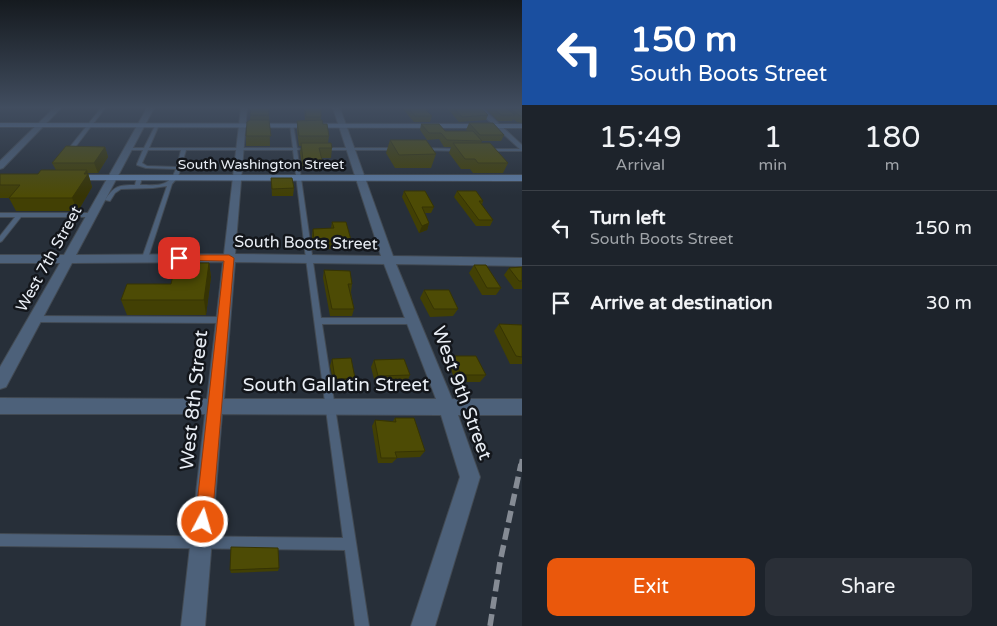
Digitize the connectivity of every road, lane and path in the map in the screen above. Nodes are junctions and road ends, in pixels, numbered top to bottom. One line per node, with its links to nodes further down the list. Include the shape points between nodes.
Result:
1 (29, 137): 22 (street)
2 (81, 137): 21 (lane)
3 (135, 137): 10 (street, West 7th Street)
4 (150, 137): 11 (lane)
5 (241, 137): 18 (street, West 8th Street)
6 (296, 137): 13 (lane)
7 (345, 137): 9 (street, West 9th Street)
8 (509, 137): 17 (street)
9 (349, 148): 14 (lane); 15 (lane); 25 (street, West 9th Street)
10 (128, 149): 11 (lane); 27 (street, West 7th Street)
11 (144, 149): 12 (lane); 23 (lane, via 139,164)
12 (184, 149): 18 (lane); 23 (lane)
13 (299, 149): 18 (lane); 24 (lane)
14 (311, 149)
15 (403, 149)
16 (421, 149): 19 (lane)
17 (522, 149): 20 (lane)
18 (240, 150): 28 (street, West 8th Street)
19 (470, 150)
20 (479, 150)
21 (66, 155)
22 (0, 166)
23 (178, 168): 30 (lane)
24 (297, 177): 25 (main road, South Washington Street); 28 (main road, South Washington Street); 41 (lane)
25 (358, 177): 29 (main road, South Washington Street); 42 (street, West 9th Street)
26 (57, 178): 27 (main road, South Washington Street)
27 (112, 178): 31 (main road, South Washington Street); 35 (street, West 7th Street)
28 (237, 178): 30 (main road, South Washington Street); 39 (street, West 8th Street)
29 (522, 178)
30 (173, 181): 31 (main road, South Washington Street); 38 (lane)
31 (138, 182): 32 (lane, via 119,187)
32 (108, 200)
33 (0, 215): 34 (lane)
34 (19, 215): 35 (lane); 36 (lane)
35 (91, 216): 37 (street, West 7th Street)
36 (0, 240)
37 (68, 258): 38 (street, South Boots Street); 40 (street, South Boots Street); 44 (street, West 7th Street)
38 (145, 258): 39 (street, South Boots Street)
39 (229, 258): 41 (street, South Boots Street); 45 (street, West 8th Street)
40 (0, 259)
41 (309, 259): 42 (street, South Boots Street); 46 (lane)
42 (389, 261): 43 (street, South Boots Street); 47 (street, West 9th Street)
43 (522, 262)
44 (34, 319): 45 (lane); 48 (street, West 7th Street)
45 (223, 320): 50 (street, West 8th Street)
46 (318, 321): 47 (lane); 51 (lane)
47 (413, 322): 52 (street, West 9th Street)
48 (0, 382)
49 (0, 406): 50 (street, South Gallatin Street)
50 (215, 406): 51 (street, South Gallatin Street); 55 (street, West 8th Street)
51 (330, 406): 52 (street, South Gallatin Street); 56 (lane)
52 (447, 407): 53 (street, South Gallatin Street); 59 (street, West 9th Street, via 470,477)
53 (522, 407)
54 (0, 540): 55 (lane)
55 (201, 541): 56 (lane); 57 (street, West 8th Street)
56 (351, 544): 58 (lane)
57 (193, 626)
58 (362, 626)
59 (423, 626)

